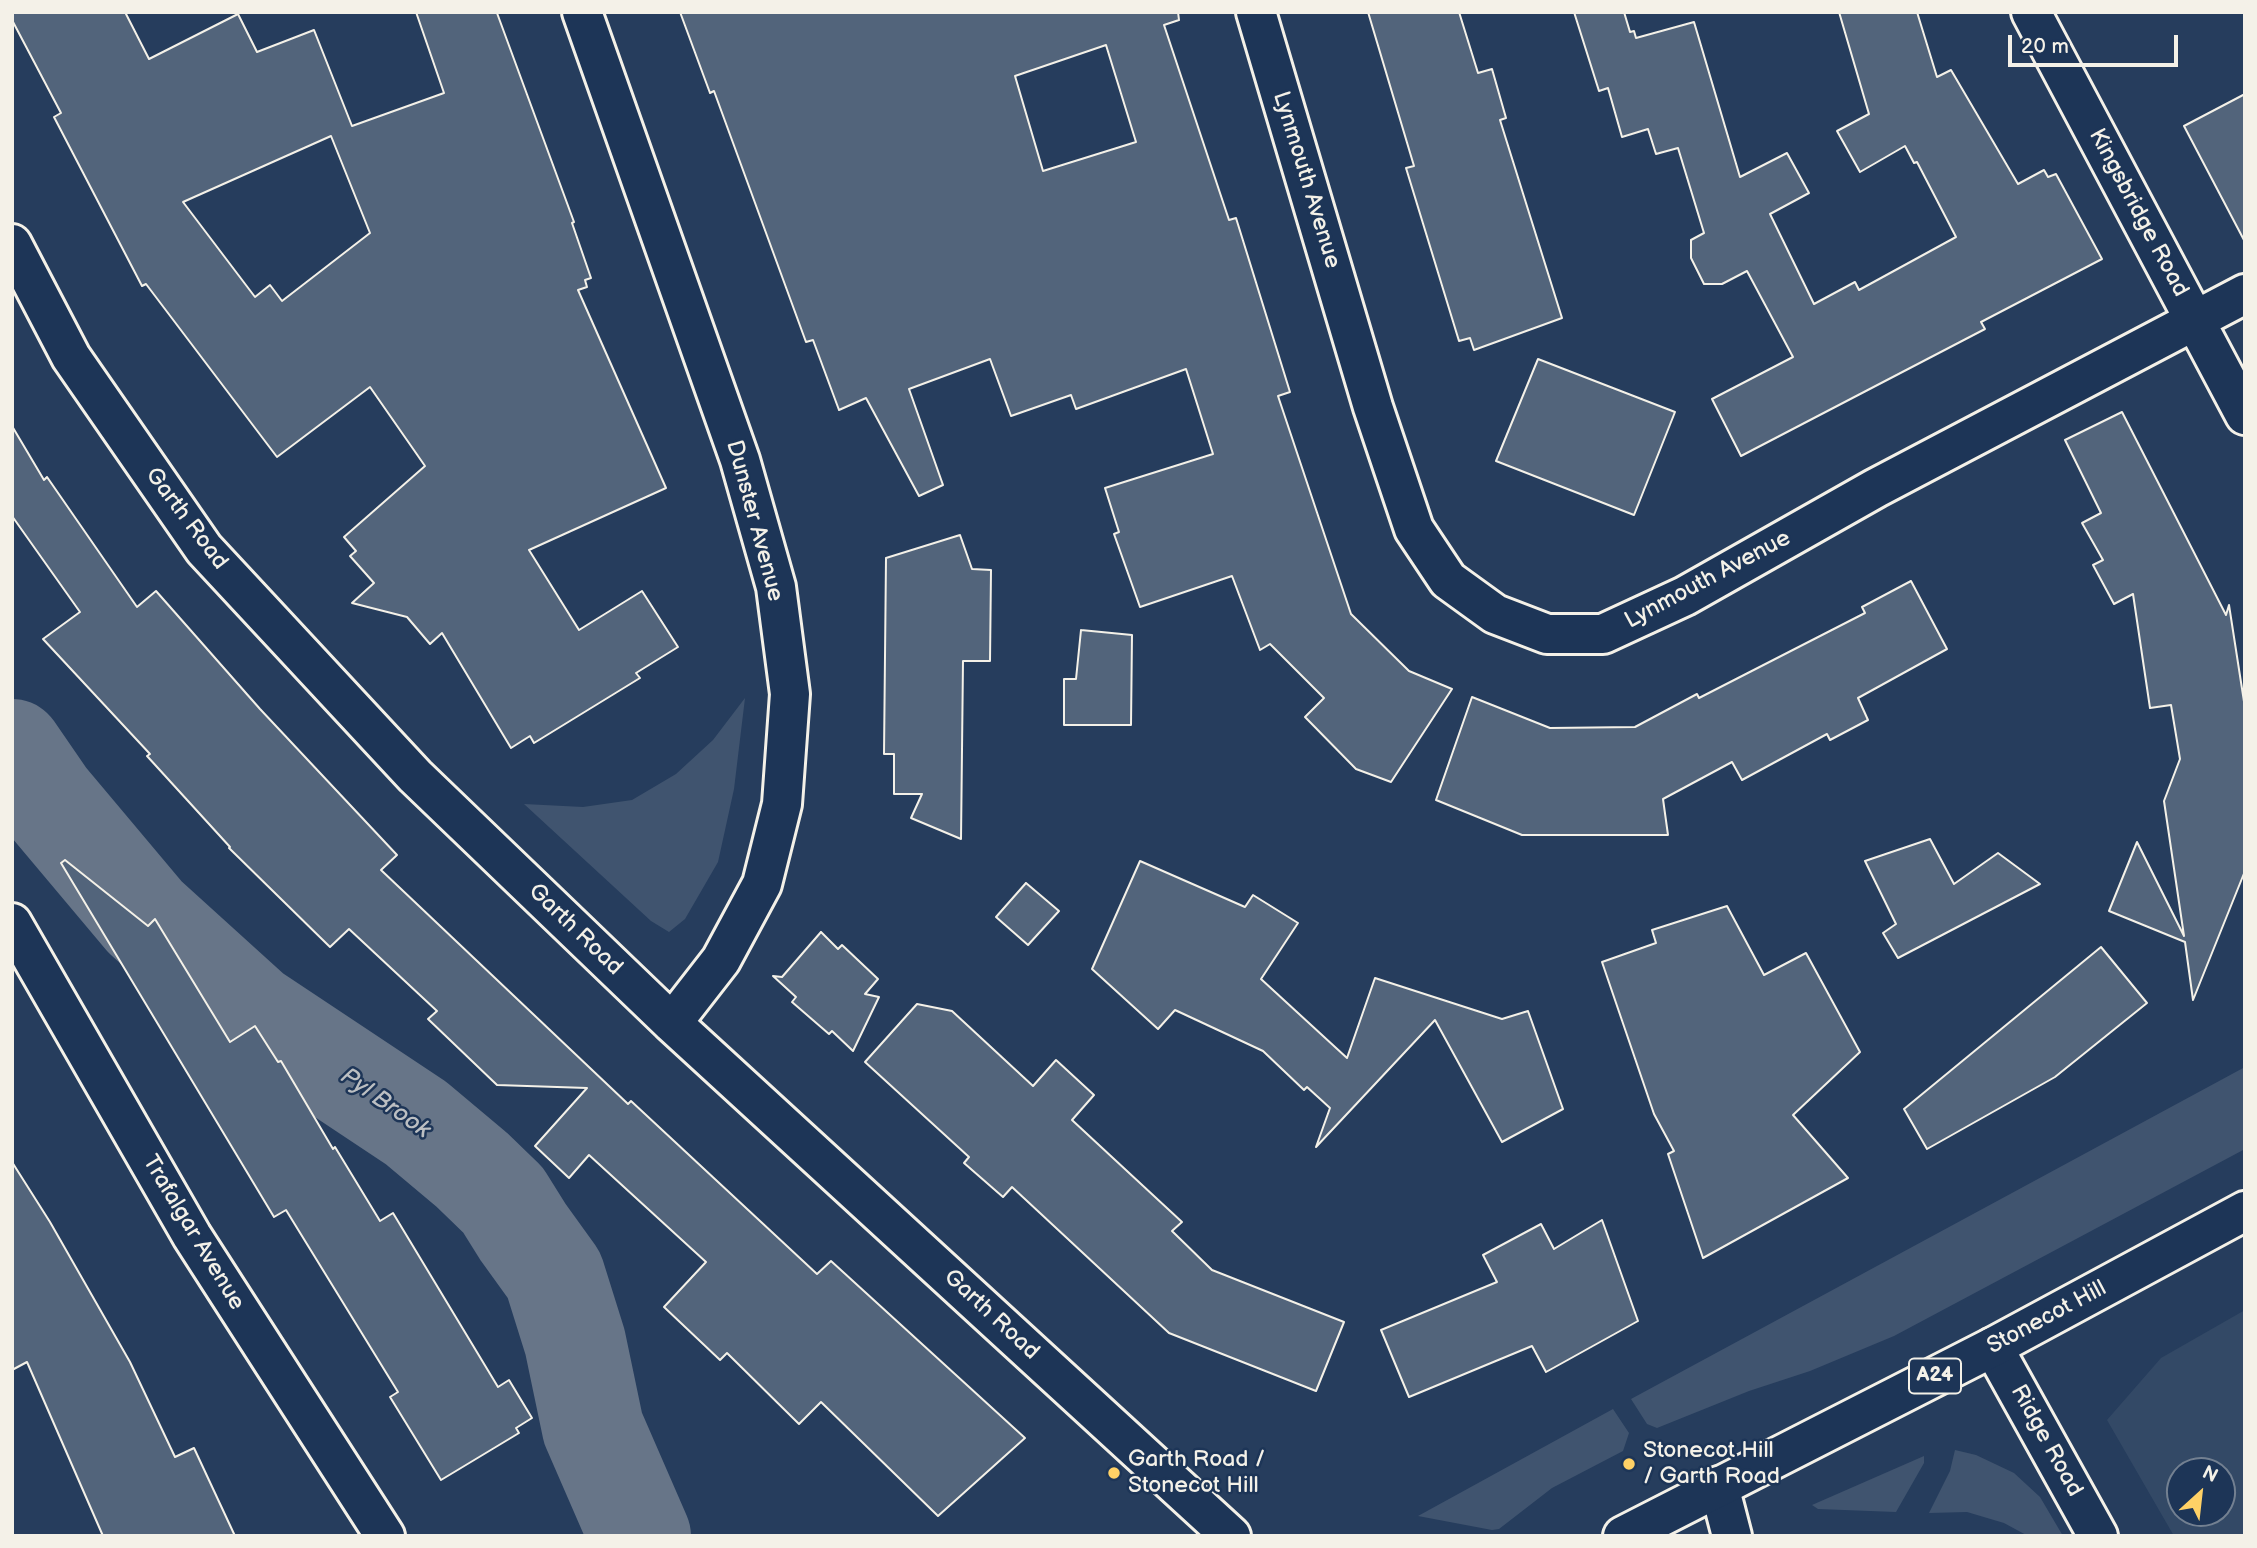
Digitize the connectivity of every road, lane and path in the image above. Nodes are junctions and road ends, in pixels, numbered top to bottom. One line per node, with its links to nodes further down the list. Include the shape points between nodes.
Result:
1 (582, 12): 9 (main road, Dunster Avenue, via 740,460 776,587 790,694 782,804 761,884 721,960)
2 (1256, 12): 6 (main road, Lynmouth Avenue, via 1373,407 1415,529 1448,580 1495,614 1547,634 1604,634 1685,596 1876,488)
3 (2031, 12): 6 (main road, Kingsbridge Road)
4 (12, 244): 9 (main road, Garth Road, via 71,357 204,549 415,776)
5 (2245, 294): 6 (main road, Lynmouth Avenue)
6 (2196, 320): 7 (main road, Kingsbridge Road)
7 (2245, 415)
8 (12, 923): 13 (main road, Trafalgar Avenue, via 192,1236)
9 (672, 1023): 14 (main road, Garth Road)
10 (2245, 1211): 11 (main road, Stonecot Hill / A24)
11 (1993, 1347): 12 (main road, Stonecot Hill / A24); 17 (main road, Ridge Road)
12 (1719, 1486): 15 (main road, Stonecot Hill / A24); 16 (main road)
13 (385, 1536)
14 (1231, 1536)
15 (1623, 1536)
16 (1732, 1536)
17 (2098, 1536)

